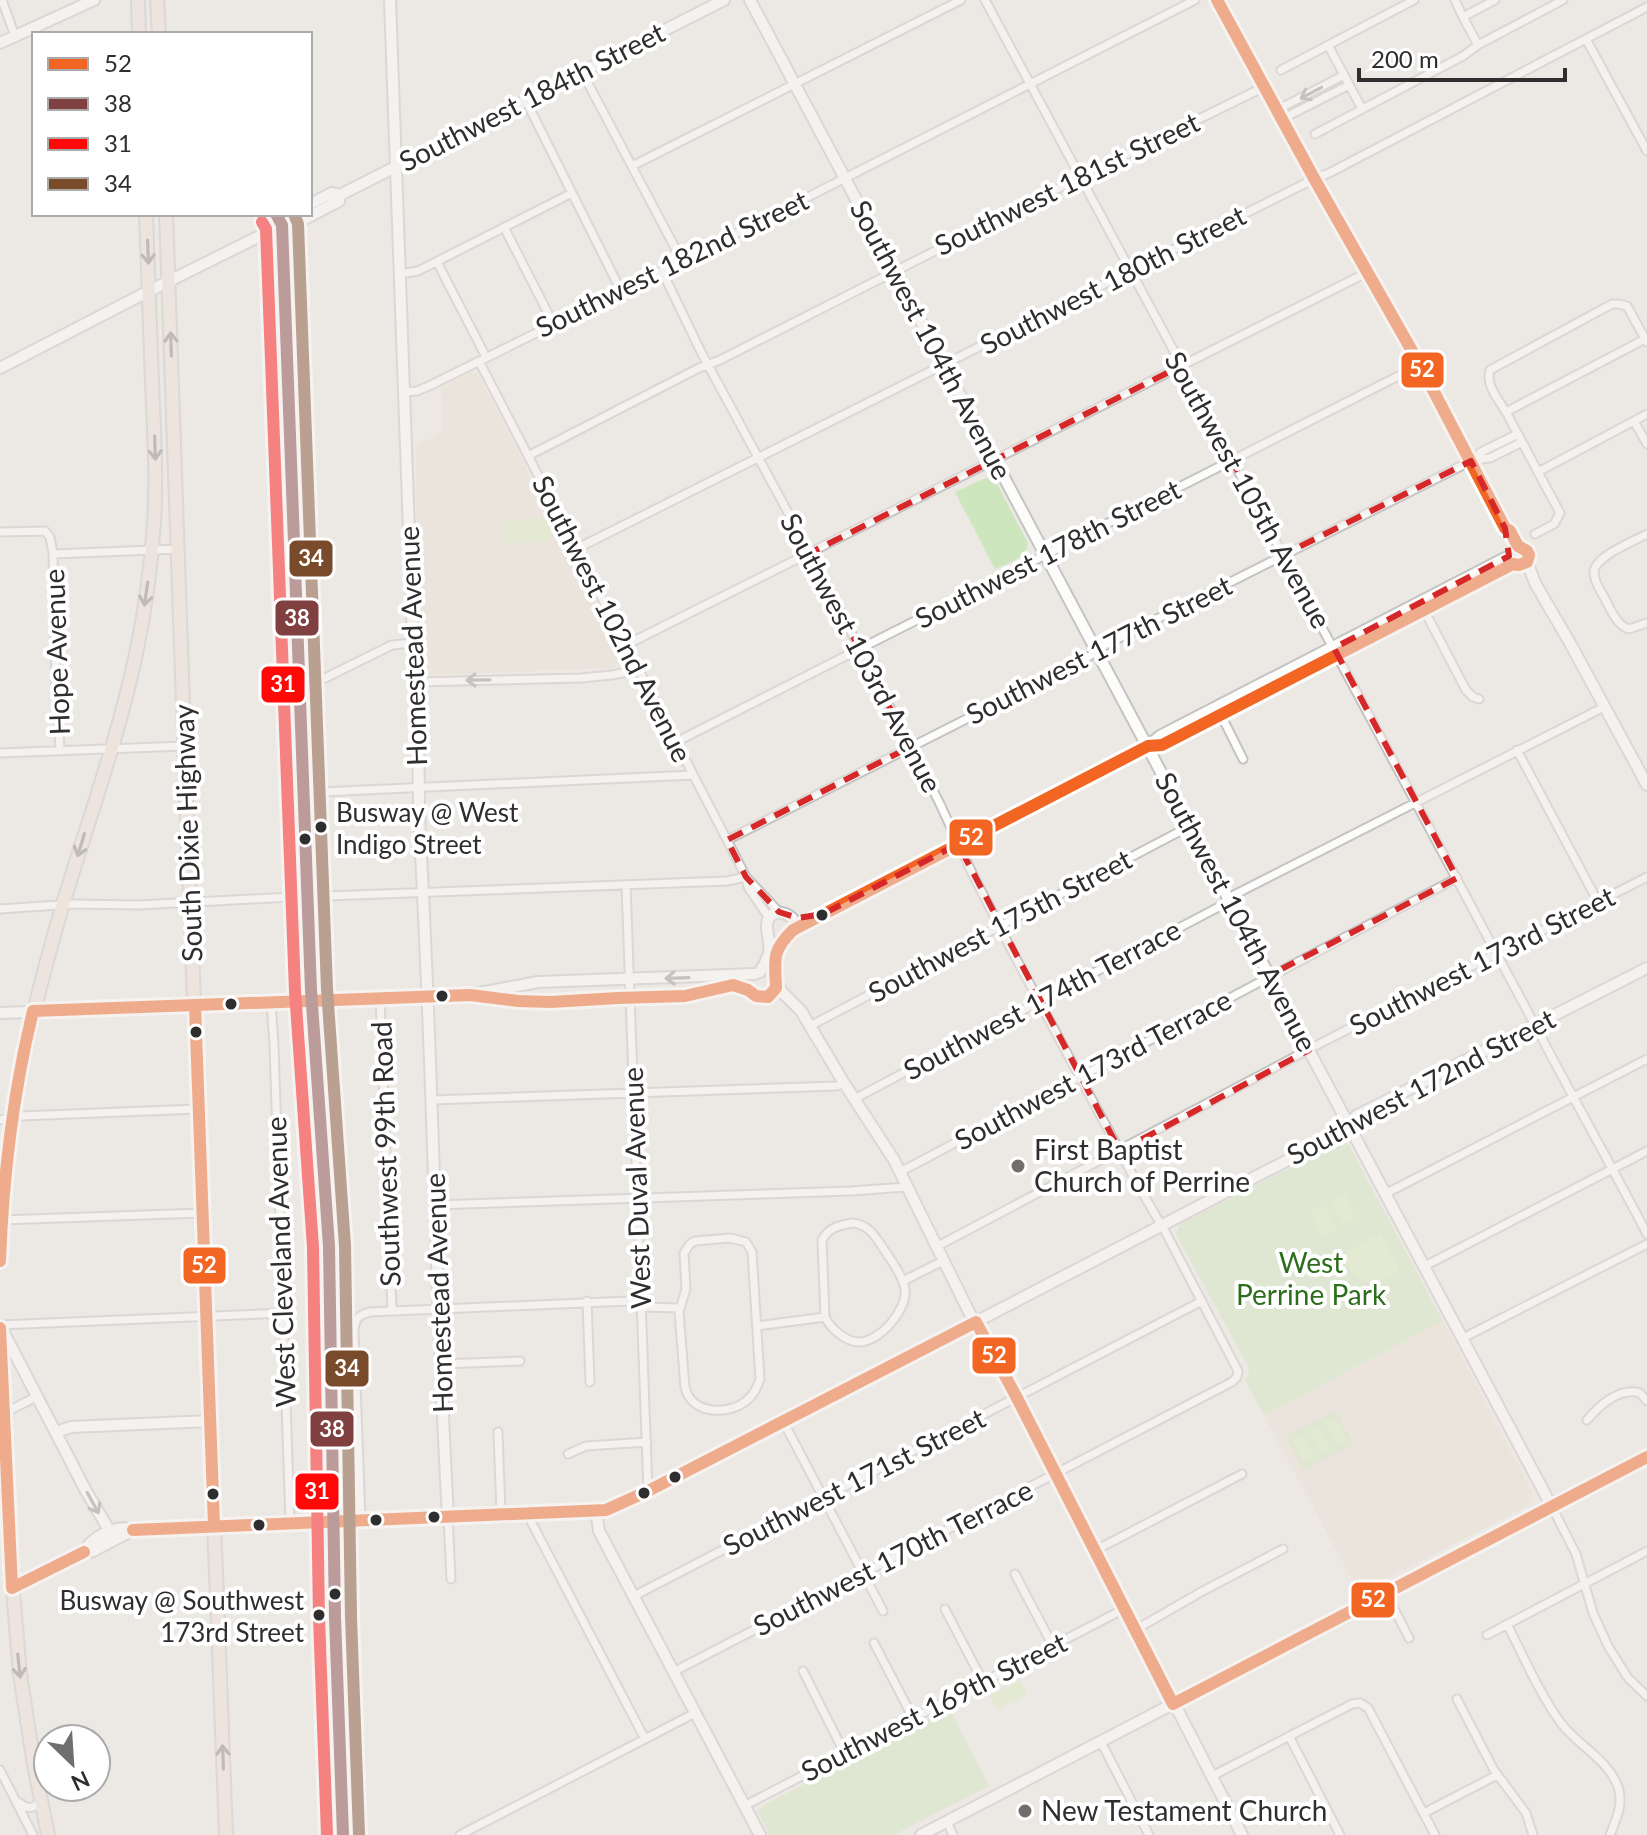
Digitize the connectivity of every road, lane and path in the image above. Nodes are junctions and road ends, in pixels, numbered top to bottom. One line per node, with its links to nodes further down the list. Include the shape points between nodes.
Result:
1 (2, 0): 20 (street)
2 (94, 0): 20 (street)
3 (138, 0): 18 (highway)
4 (157, 0): 19 (highway)
5 (390, 0): 37 (street, Homestead Avenue)
6 (724, 0): 26 (street, Southwest 184th Street)
7 (750, 0): 28 (street, Southwest 104th Avenue)
8 (961, 0): 28 (street)
9 (985, 0): 29 (street, Southwest 105th Avenue)
10 (1195, 0): 29 (street, Southwest 182nd Street)
11 (1217, 0): 31 (street)
12 (1414, 0): 23 (street)
13 (1455, 0): 17 (street)
14 (1495, 0): 17 (street)
15 (1563, 0): 24 (street)
16 (1647, 7): 21 (street, Southwest 180th Street)
17 (1463, 17): 24 (street)
18 (139, 32)
19 (159, 32)
20 (15, 36): 22 (street)
21 (1586, 39): 36 (street); 41 (street, Southwest 180th Street)
22 (0, 43)
23 (1328, 45): 25 (street); 27 (street)
24 (1478, 45): 33 (street)
25 (1281, 70)
26 (582, 72): 32 (street, Southwest 184th Street); 38 (street)
27 (1344, 75): 30 (street); 34 (street, one-way to 34)
28 (795, 85): 38 (street); 40 (street, Southwest 104th Avenue)
29 (1030, 85): 39 (street, Southwest 105th Avenue); 40 (street, Southwest 182nd Street)
30 (1349, 85): 33 (street); 34 (street)
31 (1264, 87): 34 (street); 39 (street, Southwest 181st Street)
32 (526, 101): 37 (street, Southwest 184th Street); 42 (street)
33 (1362, 109): 35 (street)
34 (1279, 115): 41 (street)
35 (1315, 134)
36 (1647, 151)
37 (396, 166): 43 (street, Southwest 184th Street); 58 (street, Homestead Avenue)
38 (632, 166): 52 (street)
39 (1080, 177): 54 (street, Southwest 181st Street); 56 (street, Southwest 105th Avenue)
40 (846, 178): 52 (street, Southwest 182nd Street); 54 (street, Southwest 104th Avenue)
41 (1315, 180): 56 (street, Southwest 180th Street); 57 (street)
42 (572, 193): 51 (street); 61 (street)
43 (340, 195): 44 (street, Southwest 184th Street, via 332,193); 45 (street, Southwest 184th Street, via 339,201)
44 (312, 203)
45 (312, 215)
46 (146, 216): 60 (highway, South Dixie Highway, one-way to 60)
47 (166, 216): 59 (highway, South Dixie Highway)
48 (289, 216): 50 (street, Southwest 184th Street)
49 (310, 216): 50 (street, Southwest 184th Street)
50 (282, 225): 59 (street, Southwest 184th Street)
51 (504, 227): 53 (street); 62 (street)
52 (682, 261): 55 (street, Southwest 182nd Street)
53 (437, 262): 58 (street); 64 (street, Southwest 102nd Avenue)
54 (895, 270): 65 (street, Southwest 181st Street); 66 (street, Southwest 104th Avenue)
55 (662, 271): 61 (street, Southwest 182nd Street); 65 (street, Southwest 103rd Avenue)
56 (1131, 272): 66 (street, Southwest 180th Street); 68 (street, Southwest 105th Avenue)
57 (1368, 272): 67 (street); 68 (street)
58 (400, 274): 70 (street, Homestead Avenue)
59 (169, 281): 60 (street, Southwest 184th Street); 84 (highway, South Dixie Highway, one-way to 59)
60 (149, 291): 69 (street, Southwest 184th Street); 83 (highway, South Dixie Highway, one-way to 83)
61 (621, 291): 62 (street, Southwest 182nd Street)
62 (553, 323): 64 (street, Southwest 182nd Street)
63 (1646, 341): 71 (street); 71 (street, via 1627,306 1612,304 1490,370 1490,385)
64 (482, 359): 70 (street, Southwest 182nd Street); 77 (street, Southwest 102nd Avenue)
65 (709, 364): 77 (street, Southwest 181st Street); 78 (street, Southwest 103rd Avenue)
66 (945, 365): 78 (street, Southwest 180th Street); 79 (street, Southwest 104th Avenue)
67 (1420, 365): 80 (street, Southwest 178th Street); 81 (street)
68 (1181, 366): 79 (street); 80 (street, Southwest 105th Avenue)
69 (0, 368)
70 (404, 392): 98 (street, Homestead Avenue)
71 (1506, 412): 74 (street)
72 (1647, 414): 73 (street)
73 (1634, 421): 76 (street); 82 (street)
74 (1518, 434): 75 (street); 81 (street)
75 (1522, 442): 81 (street); 82 (street)
76 (1647, 444)
77 (528, 456): 89 (street, Southwest 102nd Avenue)
78 (758, 458): 89 (street, Southwest 180th Street); 91 (street, Southwest 103rd Avenue)
79 (995, 460): 91 (street); 93 (street, Southwest 104th Avenue)
80 (1233, 460): 93 (street, Southwest 178th Street); 94 (street, Southwest 105th Avenue)
81 (1471, 461): 94 (street, Southwest 177th Street); 95 (street, via 1510,531)
82 (1538, 472): 86 (street, via 1560,513 1554,524)
83 (155, 488): 84 (highway); 90 (highway, South Dixie Highway)
84 (176, 488): 88 (highway, South Dixie Highway)
85 (0, 532): 92 (street, via 45,531)
86 (1535, 534)
87 (1647, 534): 97 (street, via 1594,567 1597,584 1618,622 1629,629)
88 (178, 549): 90 (street); 110 (highway, South Dixie Highway)
89 (576, 549): 99 (street, Southwest 102nd Avenue)
90 (152, 550): 92 (street); 113 (highway, South Dixie Highway, one-way to 113, via 133,665)
91 (810, 553): 99 (street); 100 (street, Southwest 103rd Avenue)
92 (53, 554): 114 (street, Hope Avenue)
93 (1045, 555): 100 (street, Southwest 178th Street); 101 (street, Southwest 104th Avenue)
94 (1283, 555): 101 (street, Southwest 177th Street); 102 (street, Southwest 105th Avenue)
95 (1516, 557): 96 (street); 107 (street)
96 (1422, 607): 102 (street); 106 (street, via 1466,690)
97 (1647, 623)
98 (413, 643): 104 (street, via 389,646); 105 (street, Homestead Avenue)
99 (626, 645): 103 (street, Southwest 102nd Avenue)
100 (860, 649): 109 (street, Southwest 178th Street); 112 (street, Southwest 103rd Avenue)
101 (1097, 651): 111 (street, Southwest 104th Avenue); 112 (street, Southwest 177th Street)
102 (1336, 651): 108 (street); 122 (street, Southwest 105th Avenue)
103 (639, 670): 105 (street, one-way to 105); 109 (street, Southwest 102nd Avenue)
104 (319, 681)
105 (417, 682): 120 (street, Homestead Avenue)
106 (1479, 699)
107 (1604, 707): 115 (street, Southwest 174th Terrace); 119 (street)
108 (1219, 711): 111 (street, via 1162,745); 117 (street)
109 (676, 742): 118 (street, Southwest 102nd Avenue)
110 (184, 746): 113 (street); 134 (highway, South Dixie Highway)
111 (1148, 746): 123 (street, Southwest 104th Avenue); 125 (street)
112 (910, 747): 124 (street, Southwest 177th Street); 125 (street, Southwest 103rd Avenue)
113 (110, 749): 114 (street); 136 (highway, South Dixie Highway, one-way to 136)
114 (60, 750): 116 (street)
115 (1517, 750): 122 (street, Southwest 174th Terrace); 135 (street)
116 (0, 753)
117 (1243, 759)
118 (693, 775): 120 (street); 124 (street, Southwest 102nd Avenue)
119 (1647, 785)
120 (418, 789): 121 (street); 130 (street, Homestead Avenue)
121 (321, 792)
122 (1418, 802): 128 (street, Southwest 105th Avenue); 133 (street, Southwest 174th Terrace)
123 (1190, 826): 133 (street, Southwest 104th Avenue); 141 (street, Southwest 175th Street)
124 (727, 840): 126 (street, Southwest 102nd Avenue)
125 (958, 844): 138 (street); 141 (street, Southwest 103rd Avenue)
126 (746, 877): 129 (street); 139 (street, Southwest 102nd Avenue)
127 (1647, 877): 135 (street, Southwest 173rd Street)
128 (1457, 878): 145 (street, Southwest 105th Avenue); 148 (street, Southwest 173rd Terrace)
129 (626, 885): 130 (street); 149 (street, West Duval Avenue)
130 (423, 892): 131 (street); 153 (street, Homestead Avenue)
131 (327, 896)
132 (291, 897): 134 (street)
133 (1229, 899): 148 (street, Southwest 104th Avenue); 157 (street, Southwest 174th Terrace)
134 (190, 902): 136 (street); 159 (highway, South Dixie Highway)
135 (1598, 902): 145 (street, Southwest 173rd Street)
136 (63, 906): 137 (street); 160 (highway, South Dixie Highway)
137 (0, 909)
138 (823, 914): 140 (street); 142 (street)
139 (774, 915): 140 (street, via 784,912); 143 (street)
140 (792, 918): 142 (street)
141 (999, 927): 157 (street, Southwest 103rd Avenue); 162 (street, Southwest 175th Street)
142 (793, 930): 144 (street)
143 (768, 931): 144 (street); 147 (street, via 768,955)
144 (783, 939): 150 (street, via 774,959)
145 (1497, 953): 163 (street, Southwest 105th Avenue); 164 (street, Southwest 173rd Street)
146 (1647, 968): 163 (street, Southwest 172nd Street)
147 (758, 973): 149 (street, one-way to 149); 150 (street, via 769,973); 151 (street)
148 (1270, 975): 164 (street, Southwest 104th Avenue); 166 (street, Southwest 173rd Terrace)
149 (630, 980): 152 (street, via 538,982); 155 (street, West Duval Avenue)
150 (776, 981): 156 (street, via 775,992); 162 (street)
151 (751, 990): 155 (street, via 729,985 691,996); 156 (street)
152 (470, 995): 153 (street); 155 (street, via 527,1002)
153 (427, 996): 154 (street); 171 (street, Homestead Avenue)
154 (380, 997): 158 (street); 198 (street, Southwest 99th Road)
155 (629, 997): 168 (street, West Duval Avenue)
156 (768, 997): 162 (street, via 780,1000)
157 (1040, 1002): 166 (street, Southwest 103rd Avenue); 170 (street, Southwest 174th Terrace)
158 (271, 1003): 159 (street); 199 (street, West Cleveland Avenue)
159 (195, 1005): 160 (street); 172 (highway, South Dixie Highway)
160 (33, 1011): 161 (street); 173 (highway, South Dixie Highway)
161 (0, 1013)
162 (808, 1023): 167 (street)
163 (1535, 1025): 169 (street, Southwest 105th Avenue); 174 (street, Southwest 172nd Street)
164 (1309, 1050): 174 (street, Southwest 104th Avenue); 175 (street, Southwest 173rd Street)
165 (1647, 1059): 169 (street)
166 (1080, 1077): 175 (street, Southwest 103rd Avenue); 178 (street, Southwest 173rd Terrace)
167 (844, 1083): 168 (street); 170 (street)
168 (633, 1094): 171 (street); 181 (street, West Duval Avenue)
169 (1574, 1097): 177 (street, Southwest 105th Avenue); 180 (street)
170 (854, 1099): 178 (street)
171 (432, 1100): 182 (street, Homestead Avenue)
172 (198, 1109): 173 (street); 183 (highway, South Dixie Highway)
173 (6, 1119): 184 (highway, South Dixie Highway)
174 (1348, 1124): 180 (street, Southwest 104th Avenue); 185 (street, Southwest 172nd Street, via 1331,1138)
175 (1120, 1151): 185 (street, Southwest 103rd Avenue); 188 (street, Southwest 173rd Street)
176 (1647, 1151): 177 (street)
177 (1613, 1169): 186 (street, Southwest 105th Avenue); 191 (street)
178 (900, 1172): 179 (street)
179 (906, 1187): 181 (street); 188 (street)
180 (1385, 1194): 191 (street, Southwest 104th Avenue)
181 (638, 1198): 182 (street); 195 (street, West Duval Avenue)
182 (435, 1205): 196 (street, Homestead Avenue)
183 (202, 1213): 184 (street); 200 (highway, South Dixie Highway)
184 (1, 1220): 189 (highway, South Dixie Highway)
185 (1162, 1225): 194 (street, Southwest 103rd Avenue); 202 (street, Southwest 172nd Street)
186 (1647, 1234)
187 (1647, 1244): 205 (street)
188 (936, 1247): 190 (street)
189 (0, 1261)
190 (943, 1261): 192 (street); 202 (street)
191 (1423, 1267): 205 (street, Southwest 104th Avenue)
192 (903, 1281): 201 (street, via 905,1299 898,1314 868,1340 849,1339); 201 (street, via 865,1227 837,1226 822,1240)
193 (587, 1301): 195 (street, via 629,1301); 196 (street); 209 (street)
194 (1202, 1301): 208 (street, Southwest 103rd Avenue); 211 (street, Southwest 171st Street)
195 (642, 1307): 197 (street); 219 (street, West Duval Avenue)
196 (439, 1308): 198 (street); 207 (street, Homestead Avenue)
197 (680, 1308): 204 (street, via 688,1247 698,1240 735,1238 752,1252); 204 (street, via 686,1393 710,1410 740,1405 756,1390 761,1374)
198 (392, 1310): 231 (street, via 358,1317 354,1331)
199 (283, 1313): 200 (street); 232 (street, West Cleveland Avenue)
200 (206, 1317): 203 (street); 215 (highway, South Dixie Highway)
201 (825, 1317): 204 (street)
202 (976, 1322): 211 (street); 216 (street, Southwest 172nd Street)
203 (0, 1326): 210 (street); 213 (highway)
204 (757, 1326)
205 (1461, 1339): 226 (street, Southwest 104th Avenue)
206 (520, 1361): 207 (street)
207 (441, 1364): 230 (street, Homestead Avenue)
208 (1238, 1374): 222 (street, Southwest 170th Terrace, via 1232,1382)
209 (590, 1382)
210 (38, 1396): 213 (street); 217 (street)
211 (1017, 1398): 222 (street); 225 (street, Southwest 171st Street)
212 (1647, 1401): 214 (street, via 1628,1391 1600,1405)
213 (2, 1414): 242 (highway)
214 (1587, 1420)
215 (210, 1421): 217 (street); 233 (highway, South Dixie Highway)
216 (783, 1421): 224 (street, Southwest 172nd Street); 225 (street)
217 (56, 1432): 234 (street, one-way to 234)
218 (498, 1432): 229 (street)
219 (647, 1442): 220 (street, via 586,1446); 224 (street, West Duval Avenue)
220 (568, 1454)
221 (1647, 1457): 226 (street)
222 (1056, 1474): 236 (street); 238 (street, Southwest 170th Terrace)
223 (1242, 1474): 236 (street)
224 (648, 1491): 227 (street, Southwest 172nd Street)
225 (824, 1497): 238 (street); 244 (street, Southwest 171st Street)
226 (1552, 1507): 241 (street, Southwest 104th Avenue); 243 (street)
227 (596, 1510): 228 (street, Southwest 172nd Street); 244 (street, via 599,1531)
228 (526, 1512): 229 (street, Southwest 172nd Street); 263 (street)
229 (501, 1513): 230 (street, Southwest 172nd Street)
230 (448, 1516): 231 (street, Southwest 172nd Street); 240 (street, Homestead Avenue)
231 (361, 1520): 232 (street, Southwest 172nd Street)
232 (290, 1522): 233 (street, Southwest 172nd Street)
233 (214, 1526): 234 (street, Southwest 172nd Street, via 130,1527); 279 (highway, South Dixie Highway, one-way to 233)
234 (112, 1536): 242 (street, via 93,1541 84,1552)
235 (1283, 1549): 249 (street)
236 (1094, 1551): 246 (street)
237 (1647, 1551): 241 (street)
238 (864, 1573): 247 (street); 255 (street, Southwest 170th Terrace)
239 (1015, 1574): 253 (street)
240 (451, 1579)
241 (1585, 1584): 248 (street); 257 (street, Southwest 104th Avenue, via 1608,1646)
242 (7, 1591): 265 (highway, one-way to 265)
243 (1386, 1593): 251 (street); 259 (street)
244 (634, 1596): 255 (street)
245 (945, 1609): 256 (street)
246 (1124, 1609): 249 (street); 253 (street, Southwest 169th Street)
247 (883, 1611)
248 (1507, 1624): 250 (street); 288 (street, via 1560,1721 1617,1783 1620,1806)
249 (1135, 1630): 259 (street)
250 (1487, 1635)
251 (1409, 1638)
252 (874, 1643): 261 (street)
253 (1053, 1646): 256 (street, Southwest 169th Street)
254 (803, 1671): 266 (street)
255 (673, 1672): 260 (street)
256 (983, 1682): 261 (street, Southwest 169th Street)
257 (1647, 1696)
258 (1457, 1699): 268 (street)
259 (1173, 1704): 264 (street); 269 (street)
260 (695, 1713): 263 (street); 273 (street)
261 (913, 1718): 266 (street, Southwest 169th Street)
262 (1289, 1736): 269 (street); 274 (street, via 1360,1703 1368,1708); 285 (street)
263 (645, 1739): 280 (street)
264 (1101, 1742): 275 (street); 283 (street)
265 (32, 1748)
266 (845, 1754): 273 (street, Southwest 169th Street)
267 (0, 1770): 270 (street)
268 (1497, 1775): 274 (street); 287 (street, via 1526,1813)
269 (1212, 1776): 284 (street)
270 (15, 1798): 271 (street, via 24,1807); 277 (street)
271 (39, 1803)
272 (42, 1803): 278 (highway)
273 (744, 1806): 276 (street)
274 (1424, 1813): 286 (street)
275 (947, 1822): 281 (street); 282 (street)
276 (758, 1834)
277 (33, 1835)
278 (48, 1835)
279 (226, 1835)
280 (460, 1835)
281 (921, 1835)
282 (953, 1835)
283 (1149, 1835)
284 (1242, 1835)
285 (1340, 1835)
286 (1435, 1835)
287 (1533, 1835)
288 (1610, 1835)

